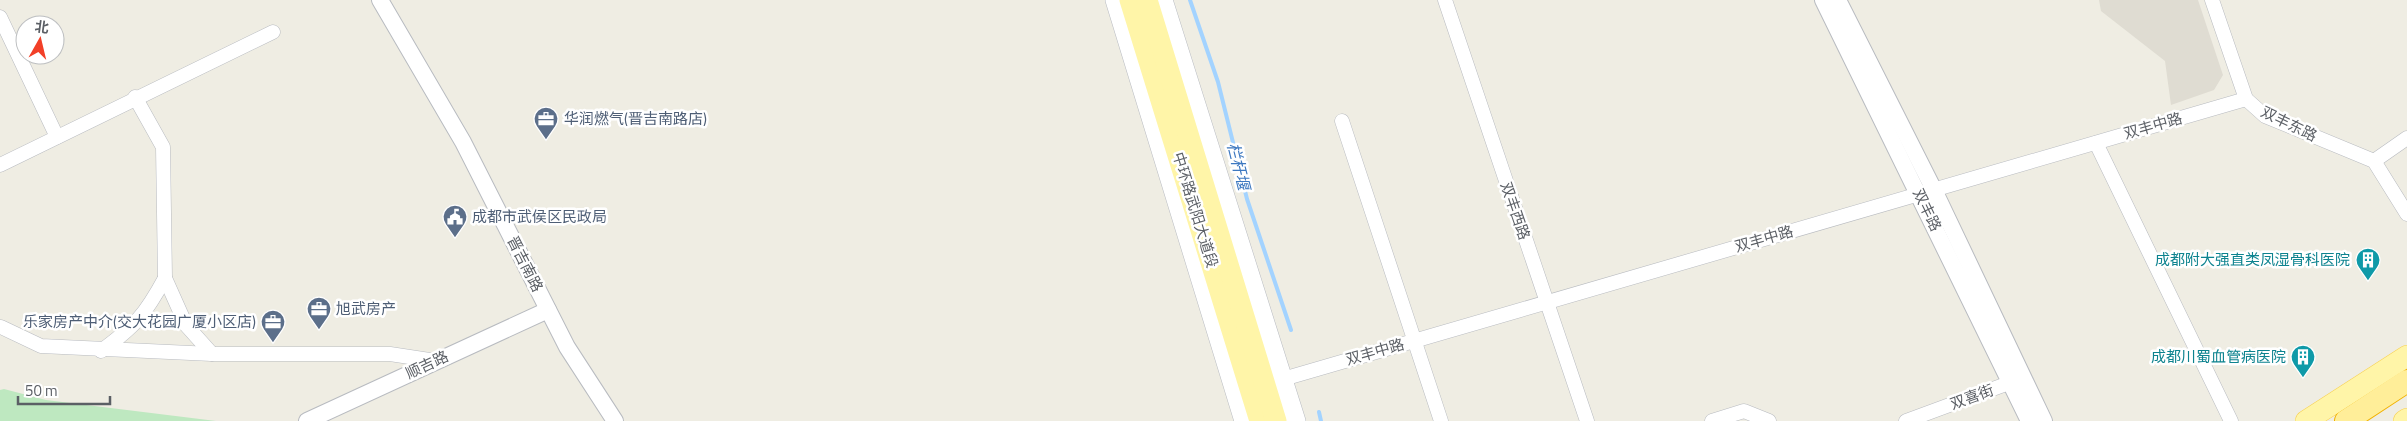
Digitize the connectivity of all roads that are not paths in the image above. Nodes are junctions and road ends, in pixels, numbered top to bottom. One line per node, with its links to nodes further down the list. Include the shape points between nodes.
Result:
1 (380, 0): 25 (street, 晋吉南路, via 463,142)
2 (1114, 0): 38 (main road)
3 (1130, 0): 12 (main road, 中环路武阳大道段)
4 (1147, 0): 12 (main road, 中环路武阳大道段)
5 (1163, 0): 32 (main road)
6 (1445, 0): 24 (street, 双丰西路)
7 (1823, 0): 21 (street, 双丰路)
8 (1838, 0): 21 (street, 双丰路)
9 (2212, 0): 14 (street, 双丰东路)
10 (0, 17): 16 (street)
11 (272, 32): 13 (street)
12 (1167, 92): 39 (main road, 中环路武阳大道段); 40 (main road, 中环路武阳大道段)
13 (136, 97): 16 (street); 23 (street, via 163,147)
14 (2246, 99): 18 (street, 双丰中路); 19 (street, 双丰东路, via 2265,116)
15 (1342, 121): 27 (street)
16 (57, 137): 20 (street)
17 (2407, 138): 19 (street)
18 (2096, 143): 21 (street, 双丰中路); 49 (street)
19 (2374, 161): 22 (street)
20 (0, 165)
21 (1926, 192): 24 (street, 双丰中路); 34 (street, 双丰路); 48 (street, 双丰路)
22 (2407, 214)
23 (165, 278): 28 (street, via 148,310); 29 (street, via 186,325)
24 (1546, 302): 27 (street, 双丰中路); 43 (street, 双丰西路)
25 (548, 310): 31 (street, 顺吉路); 37 (street, 晋吉南路, via 566,347)
26 (0, 327): 28 (street, via 41,346)
27 (1415, 341): 32 (street, 双丰中路); 42 (street)
28 (102, 351): 29 (street)
29 (212, 354): 31 (street, via 390,354)
30 (2407, 356): 50 (main road)
31 (436, 361): 36 (street, 顺吉路)
32 (1283, 379): 41 (main road)
33 (2407, 381): 51 (highway)
34 (2010, 383): 46 (street, 双喜街); 47 (street, 双丰路)
35 (2407, 399): 52 (highway)
36 (307, 421)
37 (615, 421)
38 (1244, 421)
39 (1260, 421)
40 (1276, 421)
41 (1296, 421)
42 (1441, 421)
43 (1587, 421)
44 (1712, 421): 45 (street, via 1744,411)
45 (1769, 421)
46 (1906, 421)
47 (2030, 421)
48 (2044, 421)
49 (2232, 421)
50 (2306, 421)
51 (2346, 421)
52 (2373, 421)

